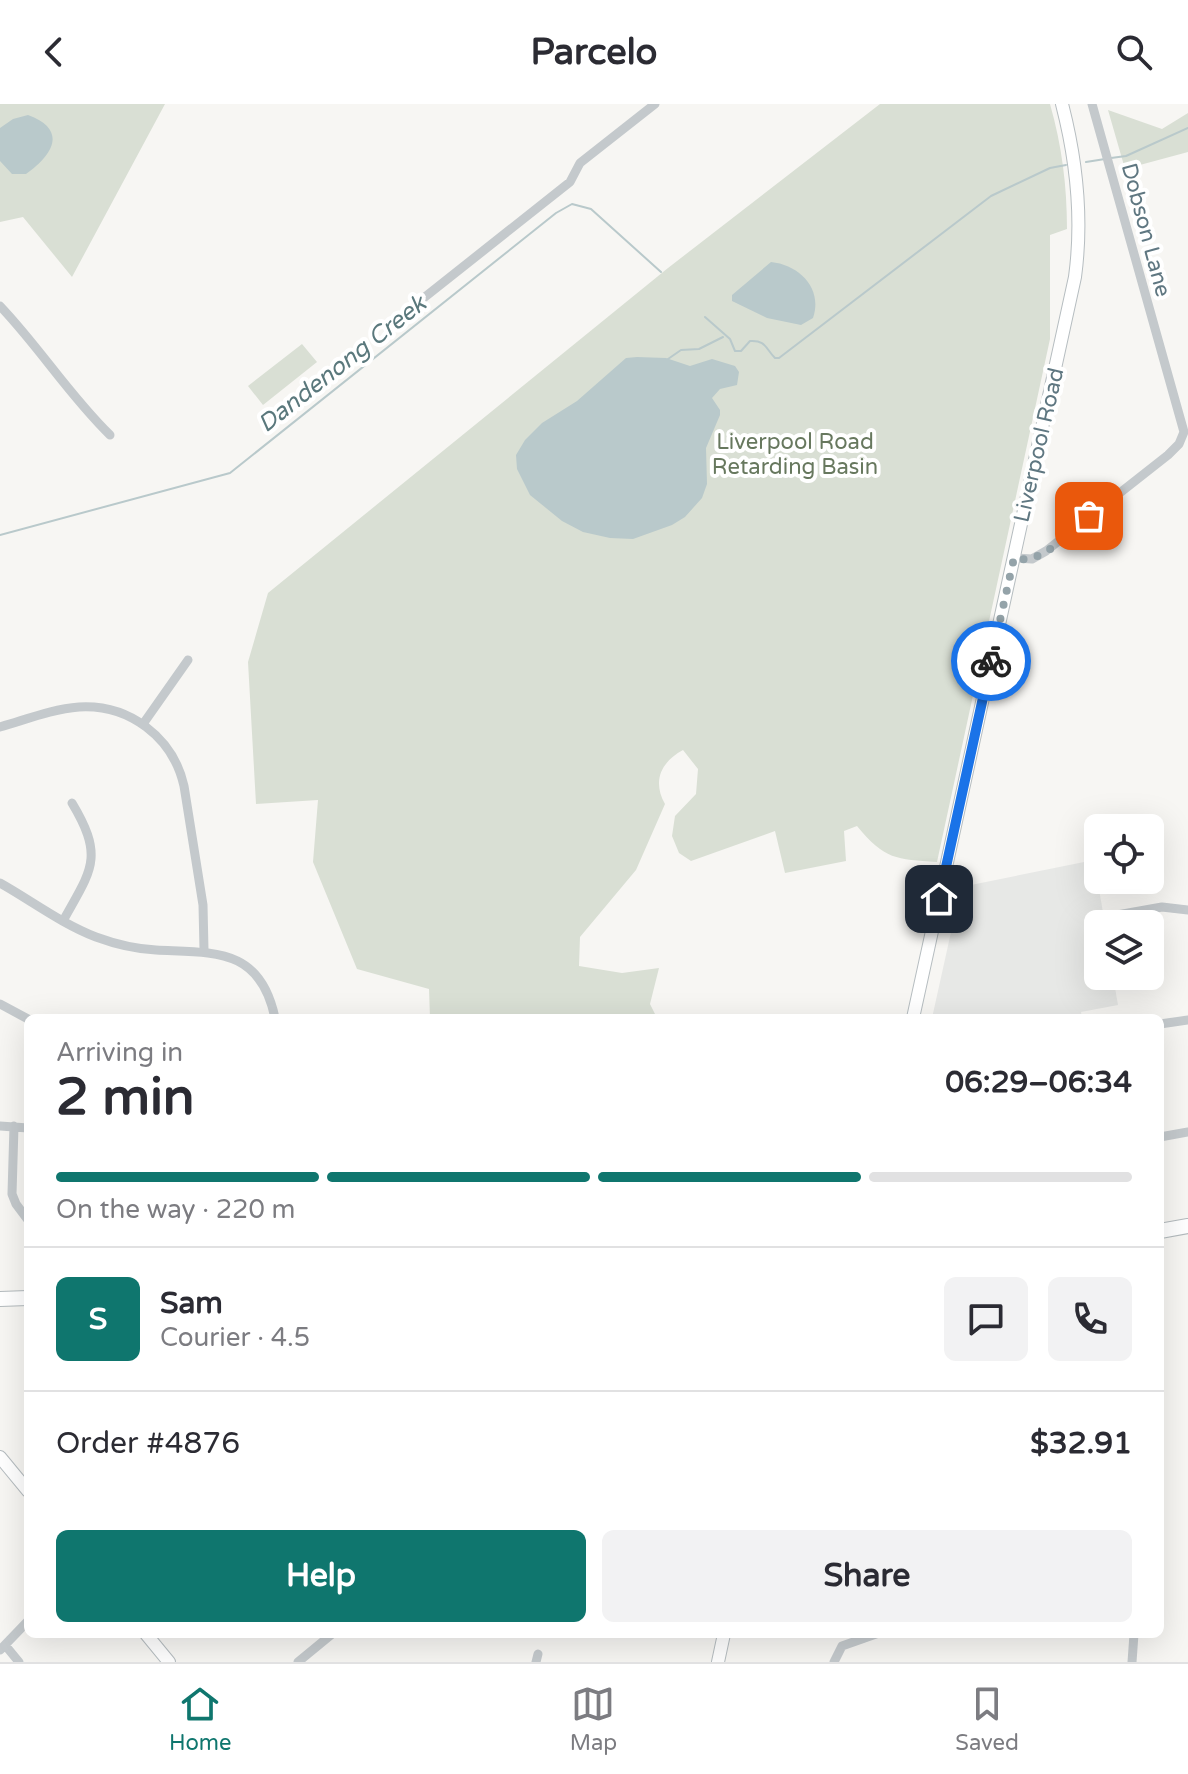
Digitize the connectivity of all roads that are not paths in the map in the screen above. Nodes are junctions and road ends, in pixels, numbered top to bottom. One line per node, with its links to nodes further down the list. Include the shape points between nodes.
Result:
1 (655, 104): 5 (street, via 580,163 570,182)
2 (1063, 104): 7 (main road, Liverpool Road, via 1078,185 1078,251)
3 (1092, 104): 7 (street, Dobson Lane, via 1182,438 1168,455 1046,551 1032,559)
4 (0, 306): 6 (street, via 82,409)
5 (411, 308)
6 (110, 435)
7 (1014, 558): 19 (main road, Liverpool Road)
8 (188, 660): 9 (street)
9 (143, 724): 10 (street, via 107,709 78,707); 16 (street, via 163,742 182,777 203,905)
10 (0, 727)
11 (72, 803): 15 (street, via 87,827 92,865)
12 (0, 883): 15 (street)
13 (1145, 910): 14 (street)
14 (1188, 910)
15 (63, 921): 16 (street, via 122,945)
16 (204, 950): 18 (street, via 250,971 265,990)
17 (0, 1004): 20 (street)
18 (274, 1014)
19 (914, 1014)
20 (24, 1017)
21 (1188, 1020): 22 (street)
22 (1164, 1023)
23 (0, 1126): 24 (street)
24 (14, 1126): 25 (street); 28 (street, via 12,1194)
25 (24, 1127)
26 (1188, 1132): 27 (street)
27 (1164, 1136)
28 (24, 1215)
29 (1188, 1226): 30 (main road)
30 (1164, 1230)
31 (24, 1298): 32 (main road)
32 (0, 1299)
33 (0, 1457): 34 (main road)
34 (24, 1486)
35 (24, 1625): 41 (street)
36 (149, 1638): 43 (main road)
37 (327, 1638): 44 (street)
38 (723, 1638): 45 (main road)
39 (865, 1638): 46 (street, via 842,1646)
40 (1134, 1638): 47 (street)
41 (2, 1647): 42 (street)
42 (19, 1662)
43 (169, 1662)
44 (298, 1662)
45 (718, 1662)
46 (834, 1662)
47 (1132, 1662)

